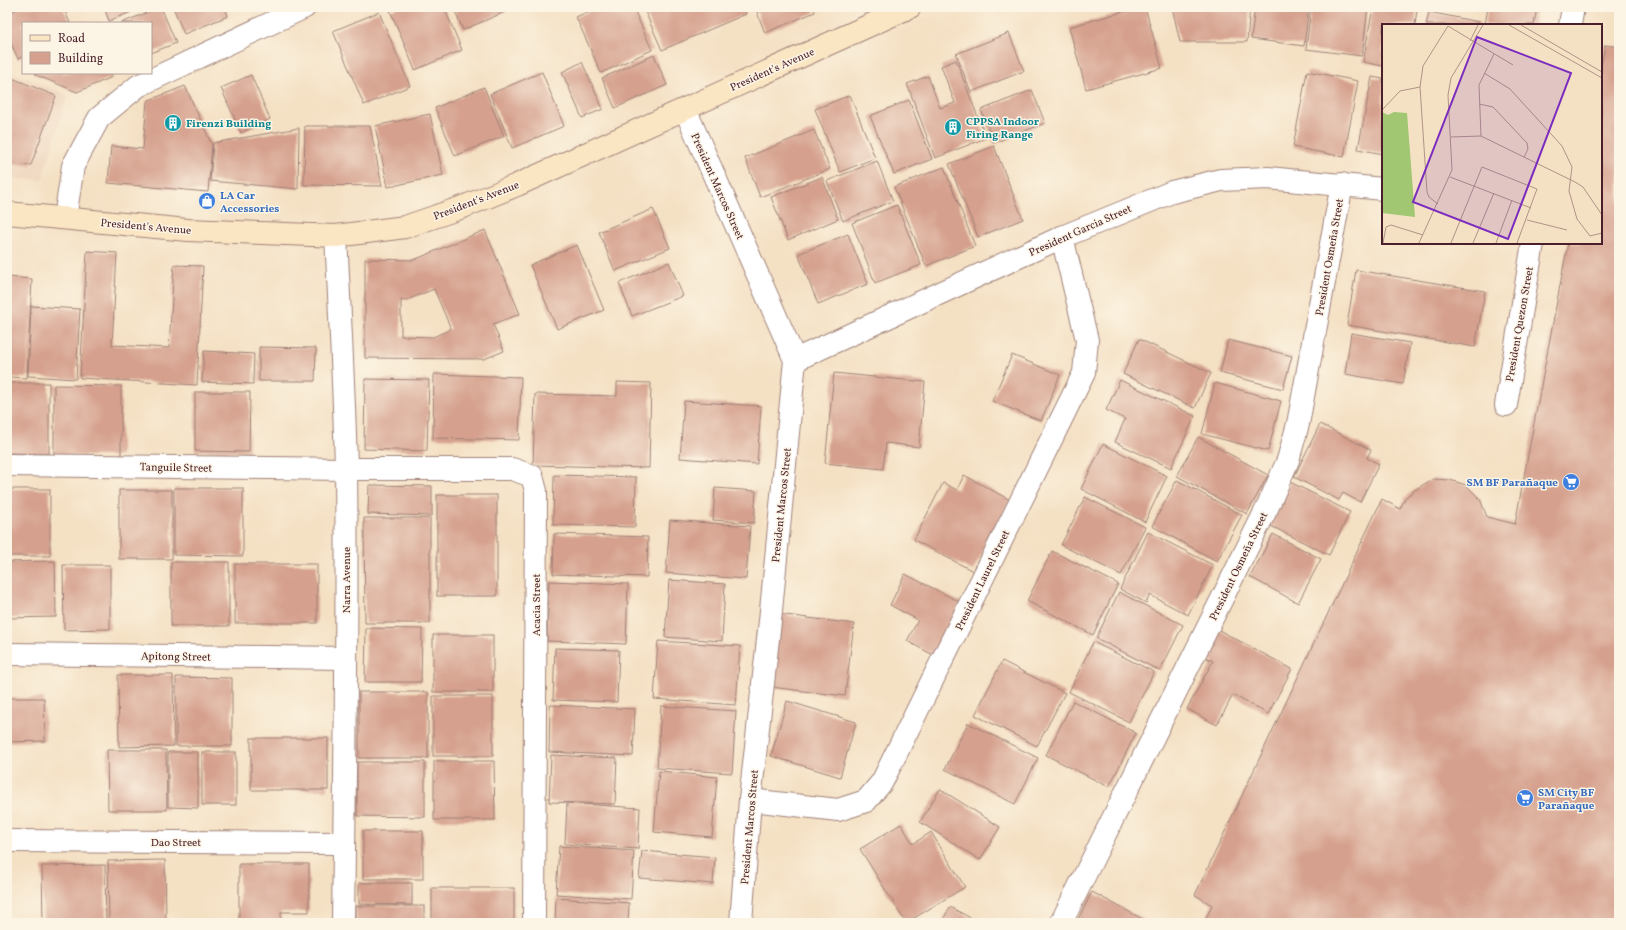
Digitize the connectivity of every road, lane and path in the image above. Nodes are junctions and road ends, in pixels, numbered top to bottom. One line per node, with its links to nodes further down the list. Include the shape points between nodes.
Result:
1 (305, 7): 9 (street, via 138,86 99,118 73,166)
2 (910, 7): 5 (street, President's Avenue)
3 (1573, 7): 4 (street)
4 (1570, 24)
5 (685, 109): 10 (street, President's Avenue, via 463,207 405,227); 13 (street, President Marcos Street)
6 (1342, 184): 7 (street, President Garcia Street); 11 (street, President Garcia Street, via 1268,178 1221,180 1172,192); 25 (street, President Osmeña Street, via 1307,380 1288,460 1265,512)
7 (1382, 188)
8 (7, 213): 9 (street, President's Avenue)
9 (65, 218): 10 (street, President's Avenue, via 188,230)
10 (336, 236): 16 (street, Narra Avenue)
11 (1062, 237): 13 (street, President Garcia Street); 19 (street, President Laurel Street, via 1087,340 1084,373 882,782 866,801 838,810)
12 (1533, 244): 14 (street, President Quezon Street)
13 (795, 360): 19 (street, President Marcos Street)
14 (1506, 405)
15 (7, 465): 16 (street, Tanguile Street)
16 (346, 469): 18 (street, Narra Avenue); 23 (street, Acacia Street, via 512,469 532,476 536,491)
17 (7, 654): 18 (street, Apitong Street)
18 (346, 658): 21 (street, Narra Avenue)
19 (750, 800): 24 (street, President Marcos Street)
20 (7, 841): 21 (street, Dao Street)
21 (344, 843): 22 (street, Narra Avenue)
22 (343, 923)
23 (534, 923)
24 (741, 923)
25 (1061, 923)

